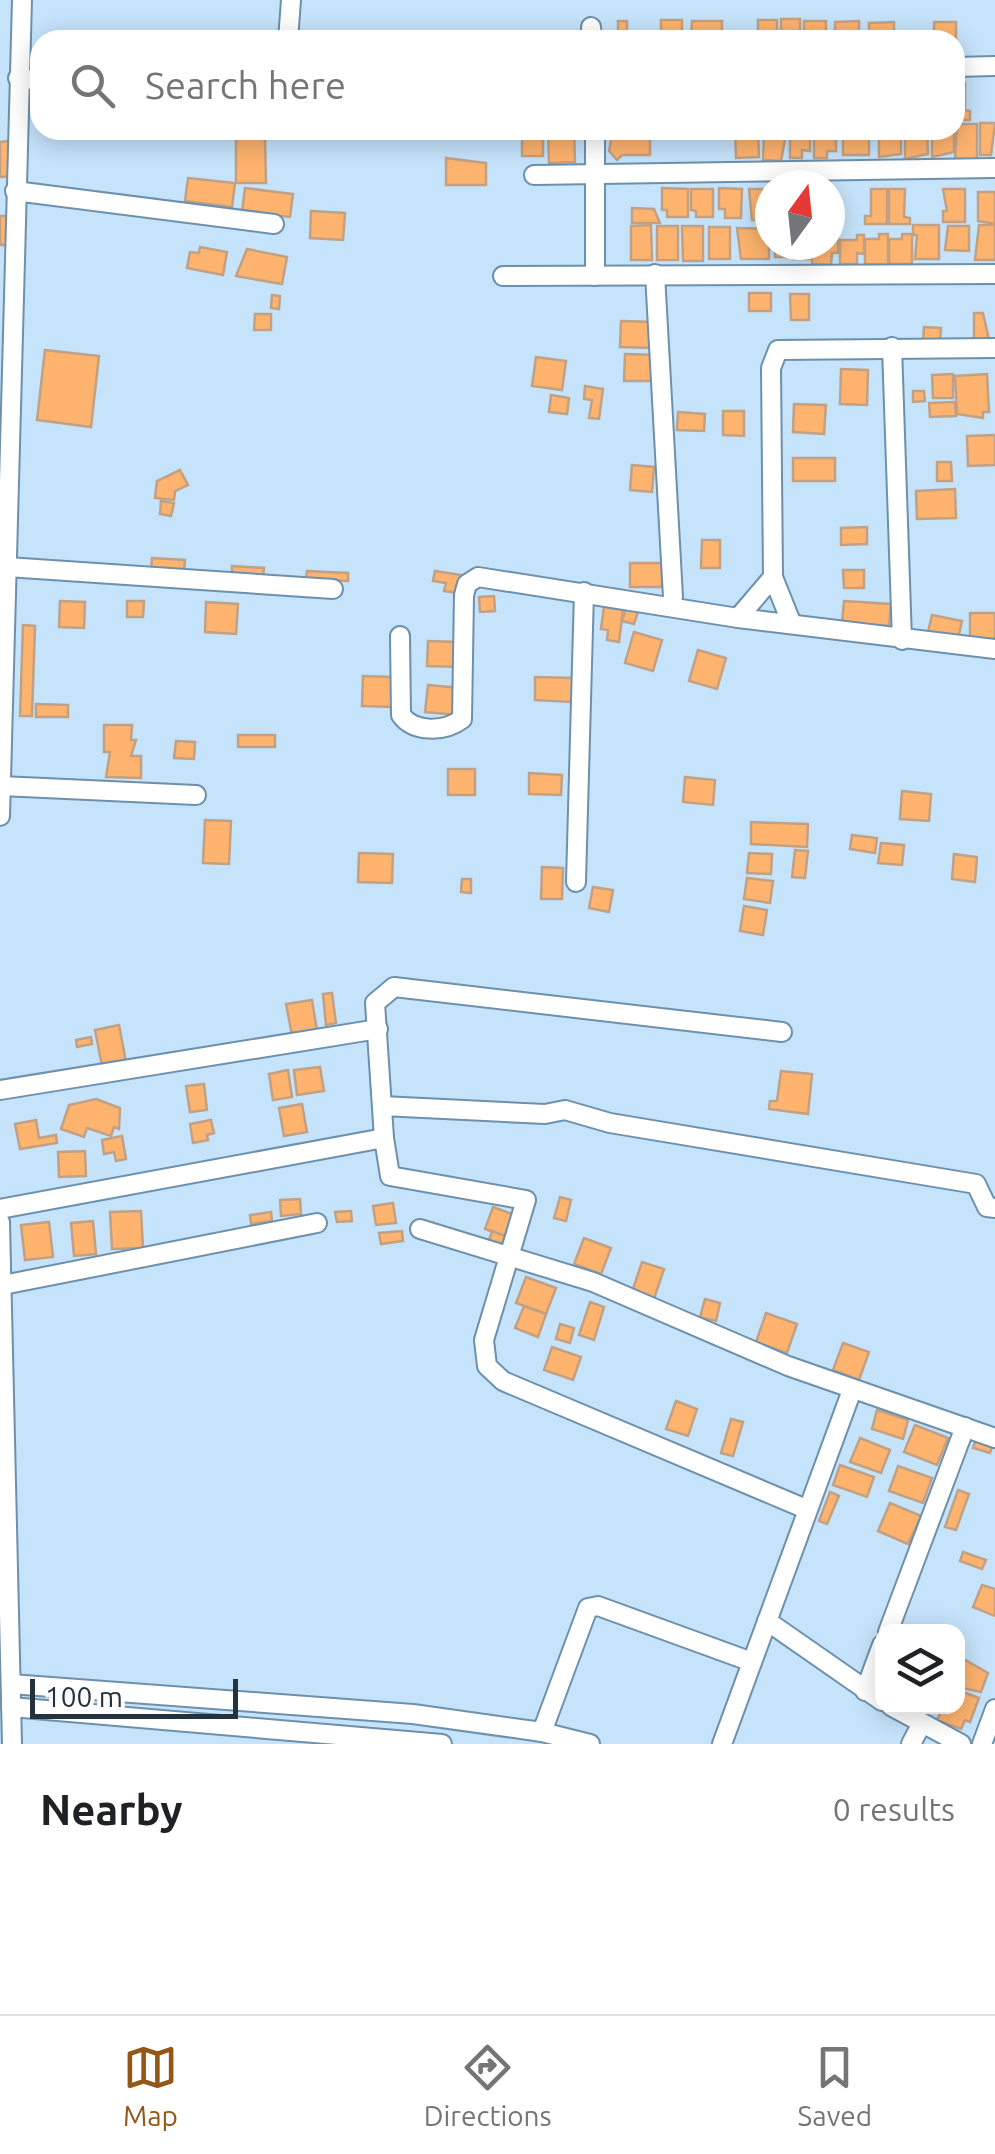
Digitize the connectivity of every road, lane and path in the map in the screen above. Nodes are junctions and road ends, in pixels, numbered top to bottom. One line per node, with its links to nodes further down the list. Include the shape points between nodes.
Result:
1 (291, 0): 4 (street)
2 (22, 8): 3 (street); 7 (street)
3 (0, 15)
4 (289, 30)
5 (995, 66): 6 (street)
6 (965, 67)
7 (18, 78): 8 (street); 13 (street)
8 (30, 79)
9 (595, 140): 12 (street)
10 (995, 168): 12 (street)
11 (534, 174): 12 (street)
12 (596, 174): 18 (street)
13 (10, 186): 14 (street); 21 (street)
14 (274, 224)
15 (655, 274): 16 (street); 18 (street); 25 (street)
16 (995, 274)
17 (503, 276): 18 (street)
18 (595, 276)
19 (892, 348): 20 (street); 22 (street, via 784,348 774,357); 30 (street)
20 (995, 348)
21 (6, 566): 23 (street); 28 (street)
22 (773, 577): 26 (street); 27 (street)
23 (333, 589)
24 (584, 592): 26 (street); 29 (street, via 472,579 464,595 464,710 448,726 414,726 401,714); 35 (street)
25 (673, 597)
26 (738, 618): 27 (street)
27 (791, 622): 30 (street)
28 (2, 628): 32 (street)
29 (400, 636)
30 (902, 640): 31 (street)
31 (995, 649)
32 (1, 786): 33 (street); 34 (street)
33 (196, 795)
34 (0, 816)
35 (576, 882)
36 (378, 1029): 37 (street, via 376,1003 394,987); 38 (street); 39 (street)
37 (782, 1032)
38 (0, 1090)
39 (382, 1106): 40 (street); 42 (street, via 565,1110 610,1124 976,1184 987,1206)
40 (384, 1138): 41 (street); 46 (street, via 390,1176 526,1200)
41 (0, 1208)
42 (995, 1208)
43 (0, 1222): 47 (street)
44 (317, 1223): 47 (street)
45 (420, 1229): 46 (street)
46 (510, 1254): 48 (street); 51 (street, via 484,1340 487,1366 503,1381)
47 (3, 1286): 54 (street)
48 (852, 1390): 49 (street); 51 (street)
49 (965, 1427): 50 (street); 53 (street)
50 (995, 1438)
51 (806, 1509): 52 (street)
52 (768, 1621): 55 (street); 58 (street)
53 (891, 1624)
54 (4, 1636): 57 (street)
55 (752, 1662): 64 (street, via 598,1606 588,1608); 68 (street)
56 (875, 1664): 58 (street)
57 (11, 1684): 60 (street); 64 (street, via 413,1714)
58 (865, 1691): 59 (street)
59 (875, 1697)
60 (11, 1707): 65 (street); 66 (street)
61 (995, 1710): 71 (street)
62 (905, 1714): 63 (street)
63 (922, 1724): 69 (street); 70 (street)
64 (542, 1732): 67 (street)
65 (12, 1744)
66 (442, 1744)
67 (590, 1744)
68 (722, 1744)
69 (911, 1744)
70 (961, 1744)
71 (982, 1744)

